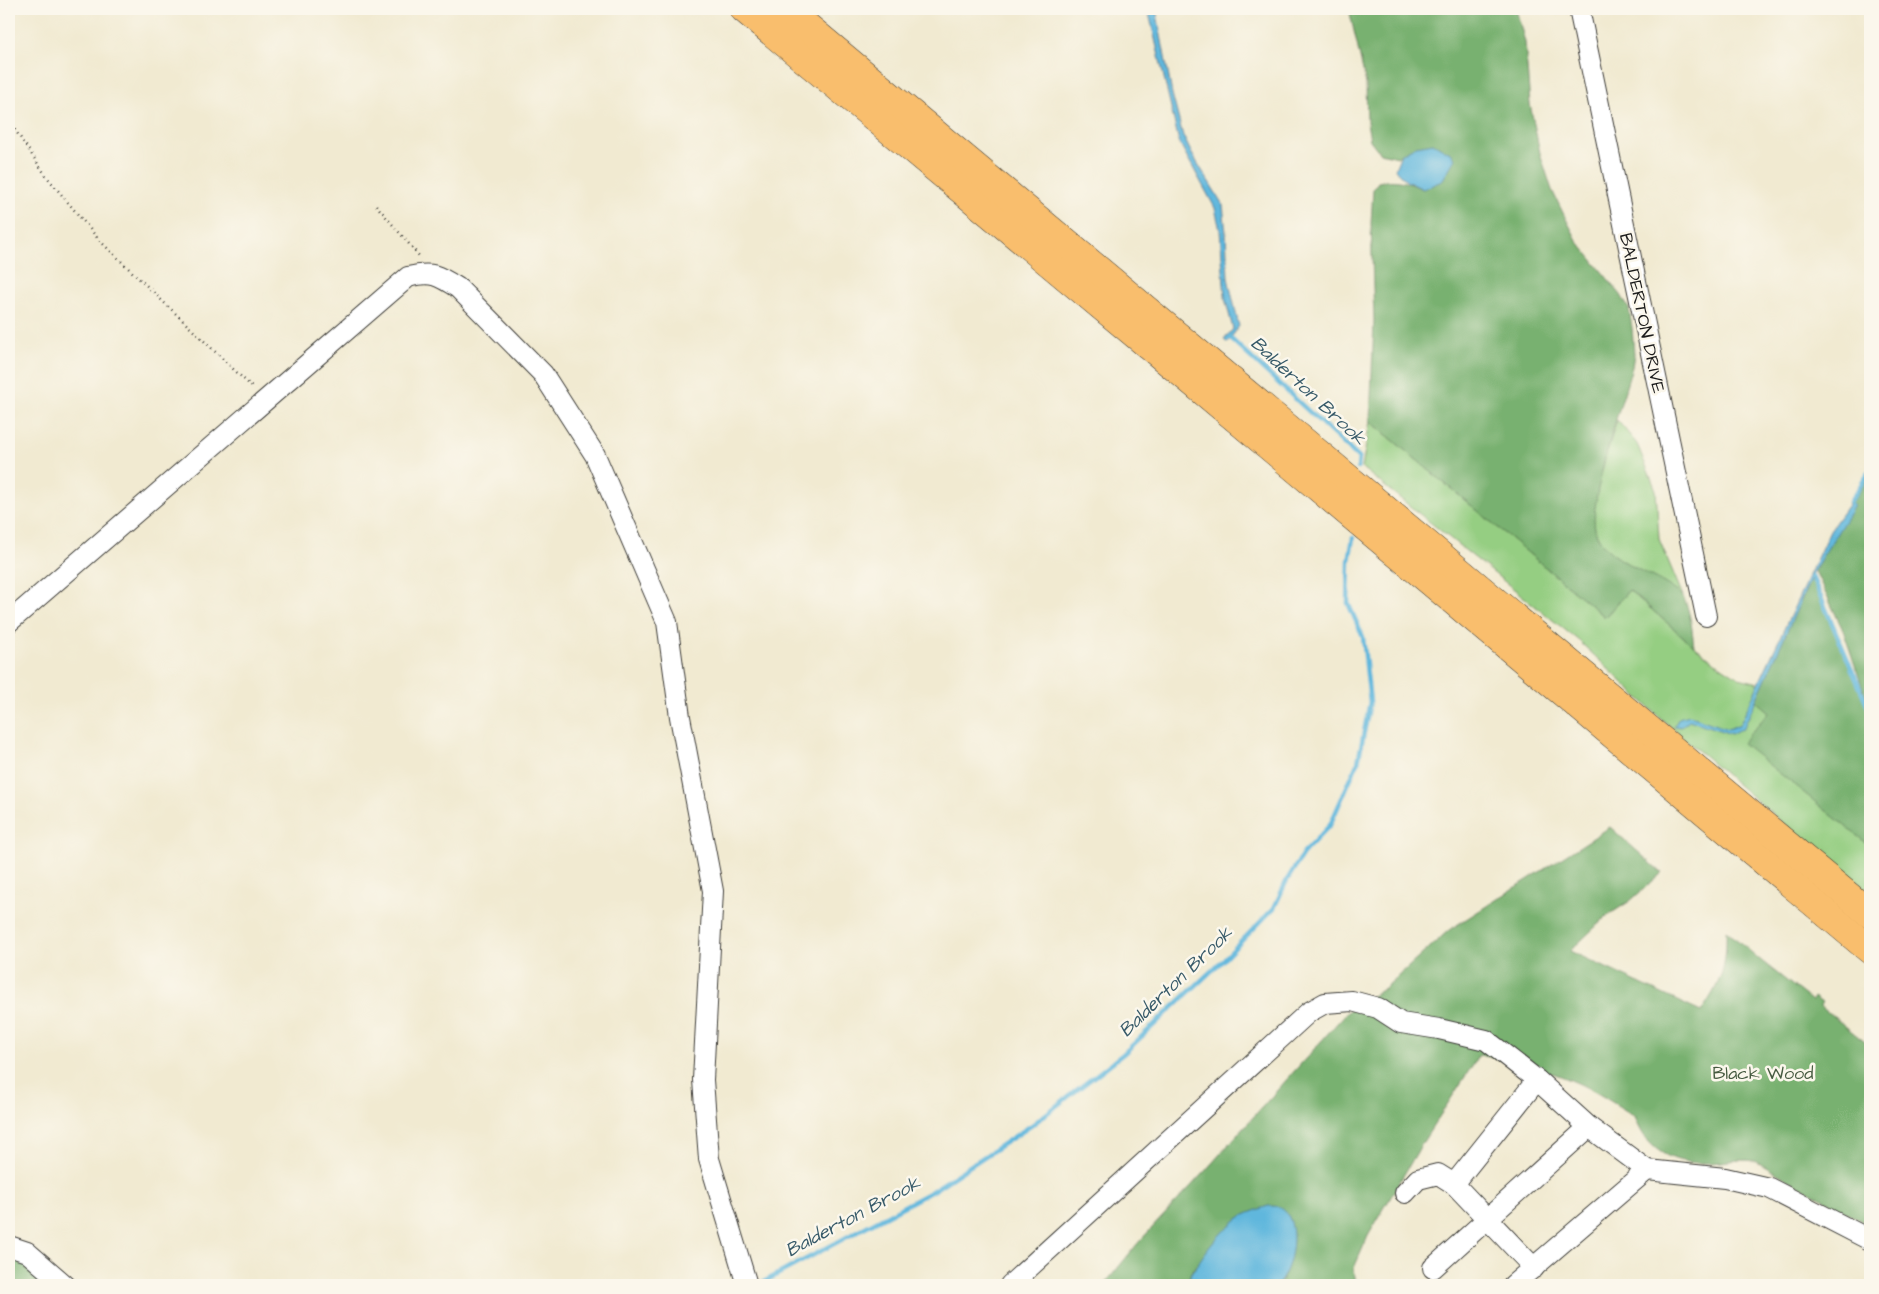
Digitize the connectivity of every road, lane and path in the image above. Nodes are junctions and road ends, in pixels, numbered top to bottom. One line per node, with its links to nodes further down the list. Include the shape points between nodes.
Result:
1 (744, 9): 11 (highway)
2 (786, 9): 10 (highway)
3 (1579, 9): 8 (lane, BALDERTON DRIVE)
4 (9, 121): 7 (path, via 47,177 99,240)
5 (376, 206): 6 (path)
6 (436, 276): 7 (lane, via 426,273 408,277); 22 (lane, via 458,288 543,374 595,455 667,622 680,717 713,890 703,1080 709,1159)
7 (266, 400): 9 (lane)
8 (1706, 616)
9 (9, 622)
10 (1870, 914)
11 (1870, 950)
12 (1537, 1080): 13 (lane); 15 (lane); 24 (lane, via 1486,1040 1401,1023 1378,1008 1352,1001 1325,1003 1309,1012)
13 (1589, 1127): 14 (lane); 17 (lane)
14 (1647, 1170): 18 (lane, via 1725,1178 1769,1188); 21 (lane)
15 (1454, 1184): 16 (lane, via 1438,1174 1430,1175 1418,1179); 17 (lane)
16 (1404, 1193)
17 (1487, 1219): 20 (lane); 21 (lane)
18 (1870, 1240)
19 (9, 1246): 23 (lane, via 27,1252)
20 (1433, 1268)
21 (1534, 1268): 25 (lane)
22 (746, 1282)
23 (65, 1285)
24 (1010, 1285)
25 (1513, 1285)

